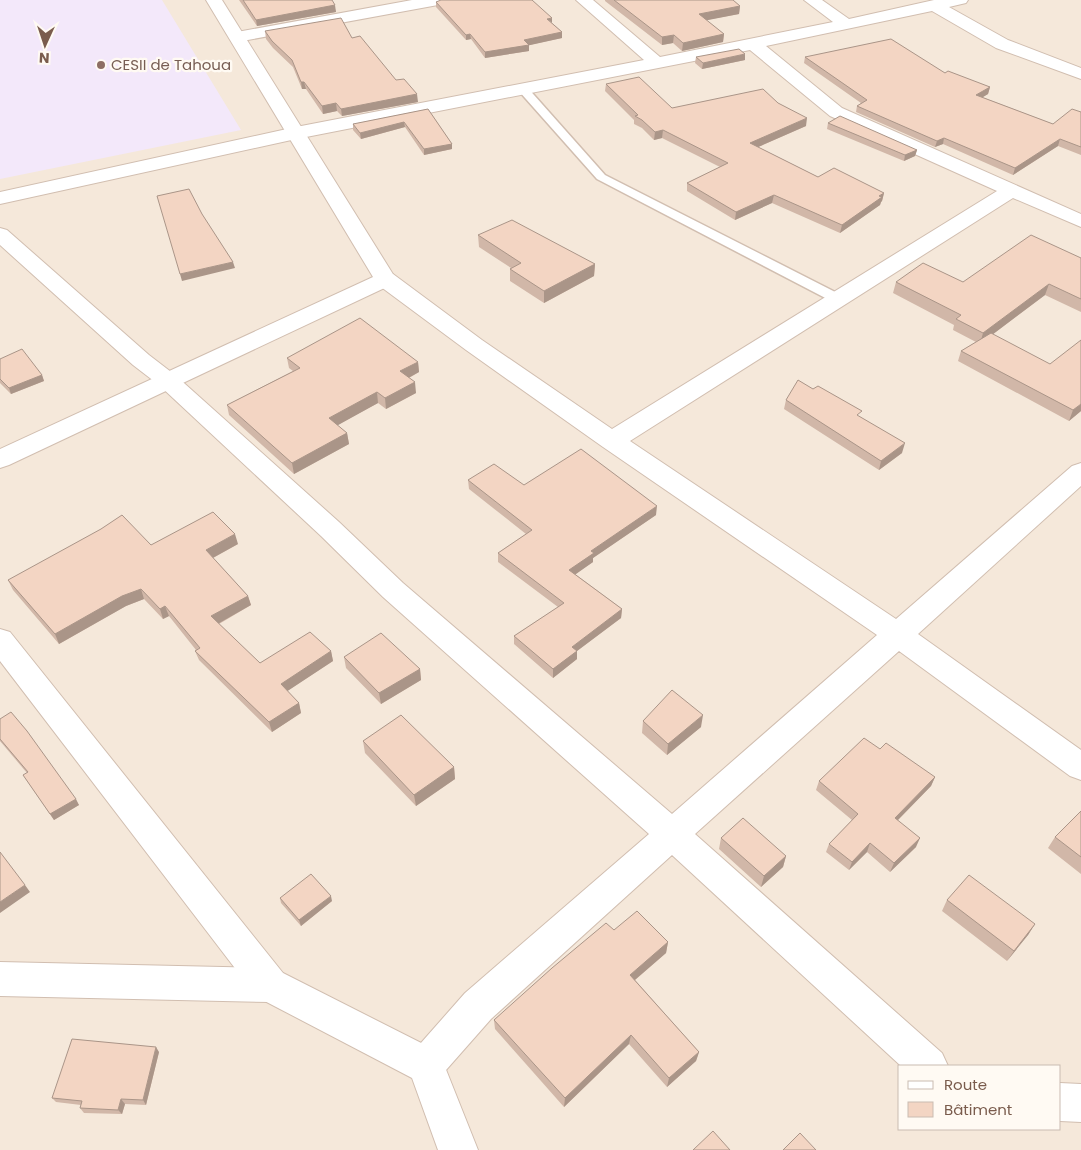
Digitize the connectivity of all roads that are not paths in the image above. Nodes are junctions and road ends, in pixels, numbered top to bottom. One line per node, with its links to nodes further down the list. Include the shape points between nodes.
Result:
1 (214, 0): 8 (street)
2 (438, 0): 8 (street)
3 (584, 0): 10 (street)
4 (812, 0): 7 (street)
5 (960, 0): 6 (street)
6 (934, 6): 7 (street); 11 (street, via 1002,44)
7 (846, 24): 9 (street)
8 (237, 36): 13 (street)
9 (753, 44): 10 (street); 14 (street, via 836,112)
10 (656, 62): 12 (street)
11 (1081, 74)
12 (522, 88): 13 (street); 19 (lane, via 601,178)
13 (296, 133): 15 (street); 18 (street)
14 (1012, 190): 16 (street); 19 (street)
15 (0, 198)
16 (1081, 221)
17 (0, 234): 20 (street)
18 (385, 279): 20 (street); 21 (street)
19 (838, 299): 21 (street)
20 (167, 380): 22 (street); 27 (street, via 330,528 393,590)
21 (612, 441): 24 (street)
22 (0, 460)
23 (1081, 472): 24 (street)
24 (898, 634): 26 (street); 27 (street)
25 (0, 640): 29 (street)
26 (1081, 767)
27 (672, 834): 30 (street, via 478,1006); 31 (street)
28 (0, 980): 29 (street)
29 (270, 985): 30 (street)
30 (426, 1065): 34 (street)
31 (928, 1065)
32 (1061, 1102): 33 (street)
33 (1081, 1103)
34 (458, 1150)

